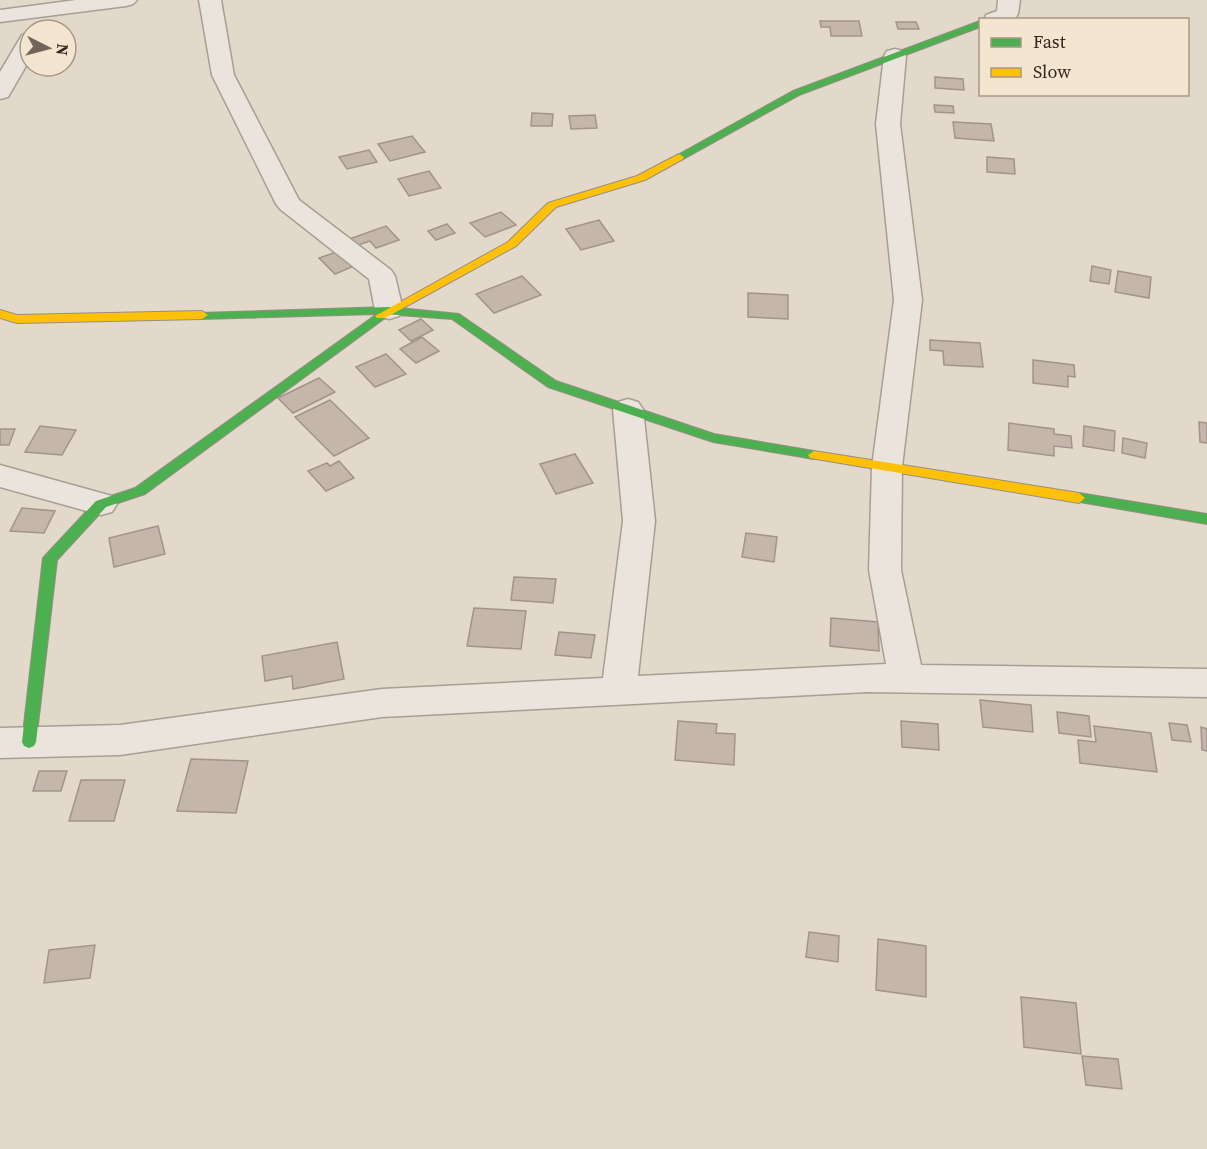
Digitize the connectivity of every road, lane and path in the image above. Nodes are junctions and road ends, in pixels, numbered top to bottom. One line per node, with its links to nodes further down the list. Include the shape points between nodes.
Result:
1 (126, 0): 4 (street)
2 (210, 0): 11 (street, via 223,75 289,204 382,276)
3 (1009, 0): 6 (street, via 1007,14)
4 (47, 5): 5 (street)
5 (0, 16)
6 (998, 18)
7 (979, 25): 8 (street)
8 (895, 56): 11 (street, via 796,93 641,178 552,205 512,244); 14 (street, via 888,124 908,300)
9 (18, 61): 10 (street)
10 (0, 92)
11 (389, 310): 12 (street, via 17,319); 13 (street, via 455,316 552,384); 16 (street, via 140,491)
12 (0, 314)
13 (628, 410): 14 (street, via 713,438); 20 (street, via 639,521)
14 (887, 467): 17 (street); 18 (street, via 885,570)
15 (0, 476): 16 (street)
16 (101, 504): 21 (street, via 50,558)
17 (1207, 519)
18 (906, 679): 19 (street); 20 (street)
19 (1207, 683)
20 (619, 691): 21 (street, via 382,703 120,740)
21 (14, 742)

